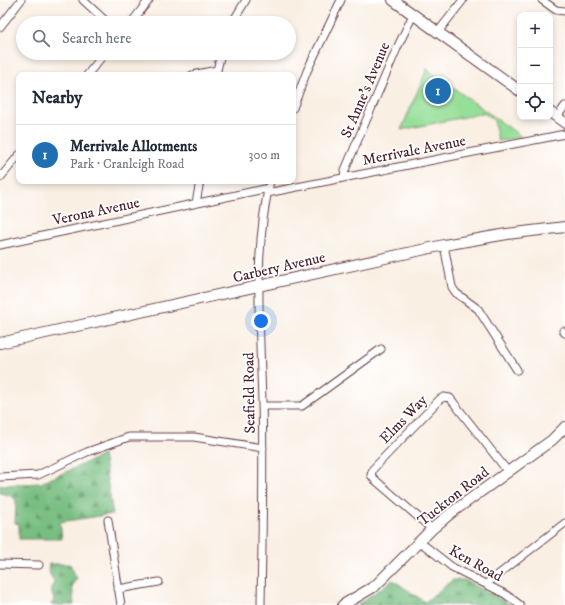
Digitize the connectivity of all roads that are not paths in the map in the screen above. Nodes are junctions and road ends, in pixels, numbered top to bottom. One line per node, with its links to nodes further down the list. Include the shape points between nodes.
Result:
1 (21, 0): 14 (street)
2 (83, 0): 11 (street)
3 (150, 0): 12 (street)
4 (246, 0): 13 (street)
5 (341, 0): 21 (street)
6 (393, 0): 10 (street)
7 (463, 0): 15 (street)
8 (542, 0): 9 (street, via 556,10)
9 (565, 11)
10 (414, 15): 15 (street); 26 (street, St Anne's Avenue, via 398,46)
11 (100, 16)
12 (136, 16)
13 (236, 16)
14 (1, 25)
15 (438, 32): 20 (street)
16 (99, 60): 18 (street)
17 (219, 60): 19 (street)
18 (89, 72)
19 (216, 72)
20 (517, 89)
21 (296, 100)
22 (565, 106): 23 (street)
23 (557, 117)
24 (565, 134): 26 (street, Merrivale Avenue)
25 (16, 159): 27 (street)
26 (344, 177): 28 (street, Merrivale Avenue)
27 (0, 178)
28 (296, 183)
29 (199, 184): 32 (street)
30 (292, 184): 31 (street, Merrivale Avenue)
31 (269, 187): 32 (street, Verona Avenue); 36 (street, Seafield Road, via 261,230)
32 (196, 203): 34 (street, Verona Avenue)
33 (565, 227): 35 (street, Carbery Avenue)
34 (0, 245)
35 (444, 245): 36 (street, Carbery Avenue); 39 (street, via 452,287 478,309)
36 (259, 287): 37 (street, Carbery Avenue); 40 (street, Seafield Road)
37 (0, 343)
38 (381, 349): 40 (street, via 302,406)
39 (517, 370)
40 (262, 406): 42 (street, Seafield Road)
41 (565, 427): 43 (street, Tuckton Road)
42 (263, 448): 44 (street, via 194,437 129,438 87,452 42,474); 55 (street, Seafield Road)
43 (509, 473): 47 (street, Tuckton Road); 47 (street, Elms Way, via 450,398 440,399 373,469 371,475)
44 (0, 477)
45 (108, 520): 53 (street)
46 (565, 523): 52 (street)
47 (432, 529): 48 (street, Tuckton Road)
48 (420, 542): 52 (street, Ken Road, via 452,567); 56 (street, Tuckton Road, via 376,586)
49 (0, 564): 50 (street)
50 (39, 566)
51 (159, 582): 53 (street)
52 (486, 584): 57 (street, Ken Road)
53 (118, 589): 54 (street)
54 (120, 605)
55 (261, 605)
56 (343, 605)
57 (520, 605)

